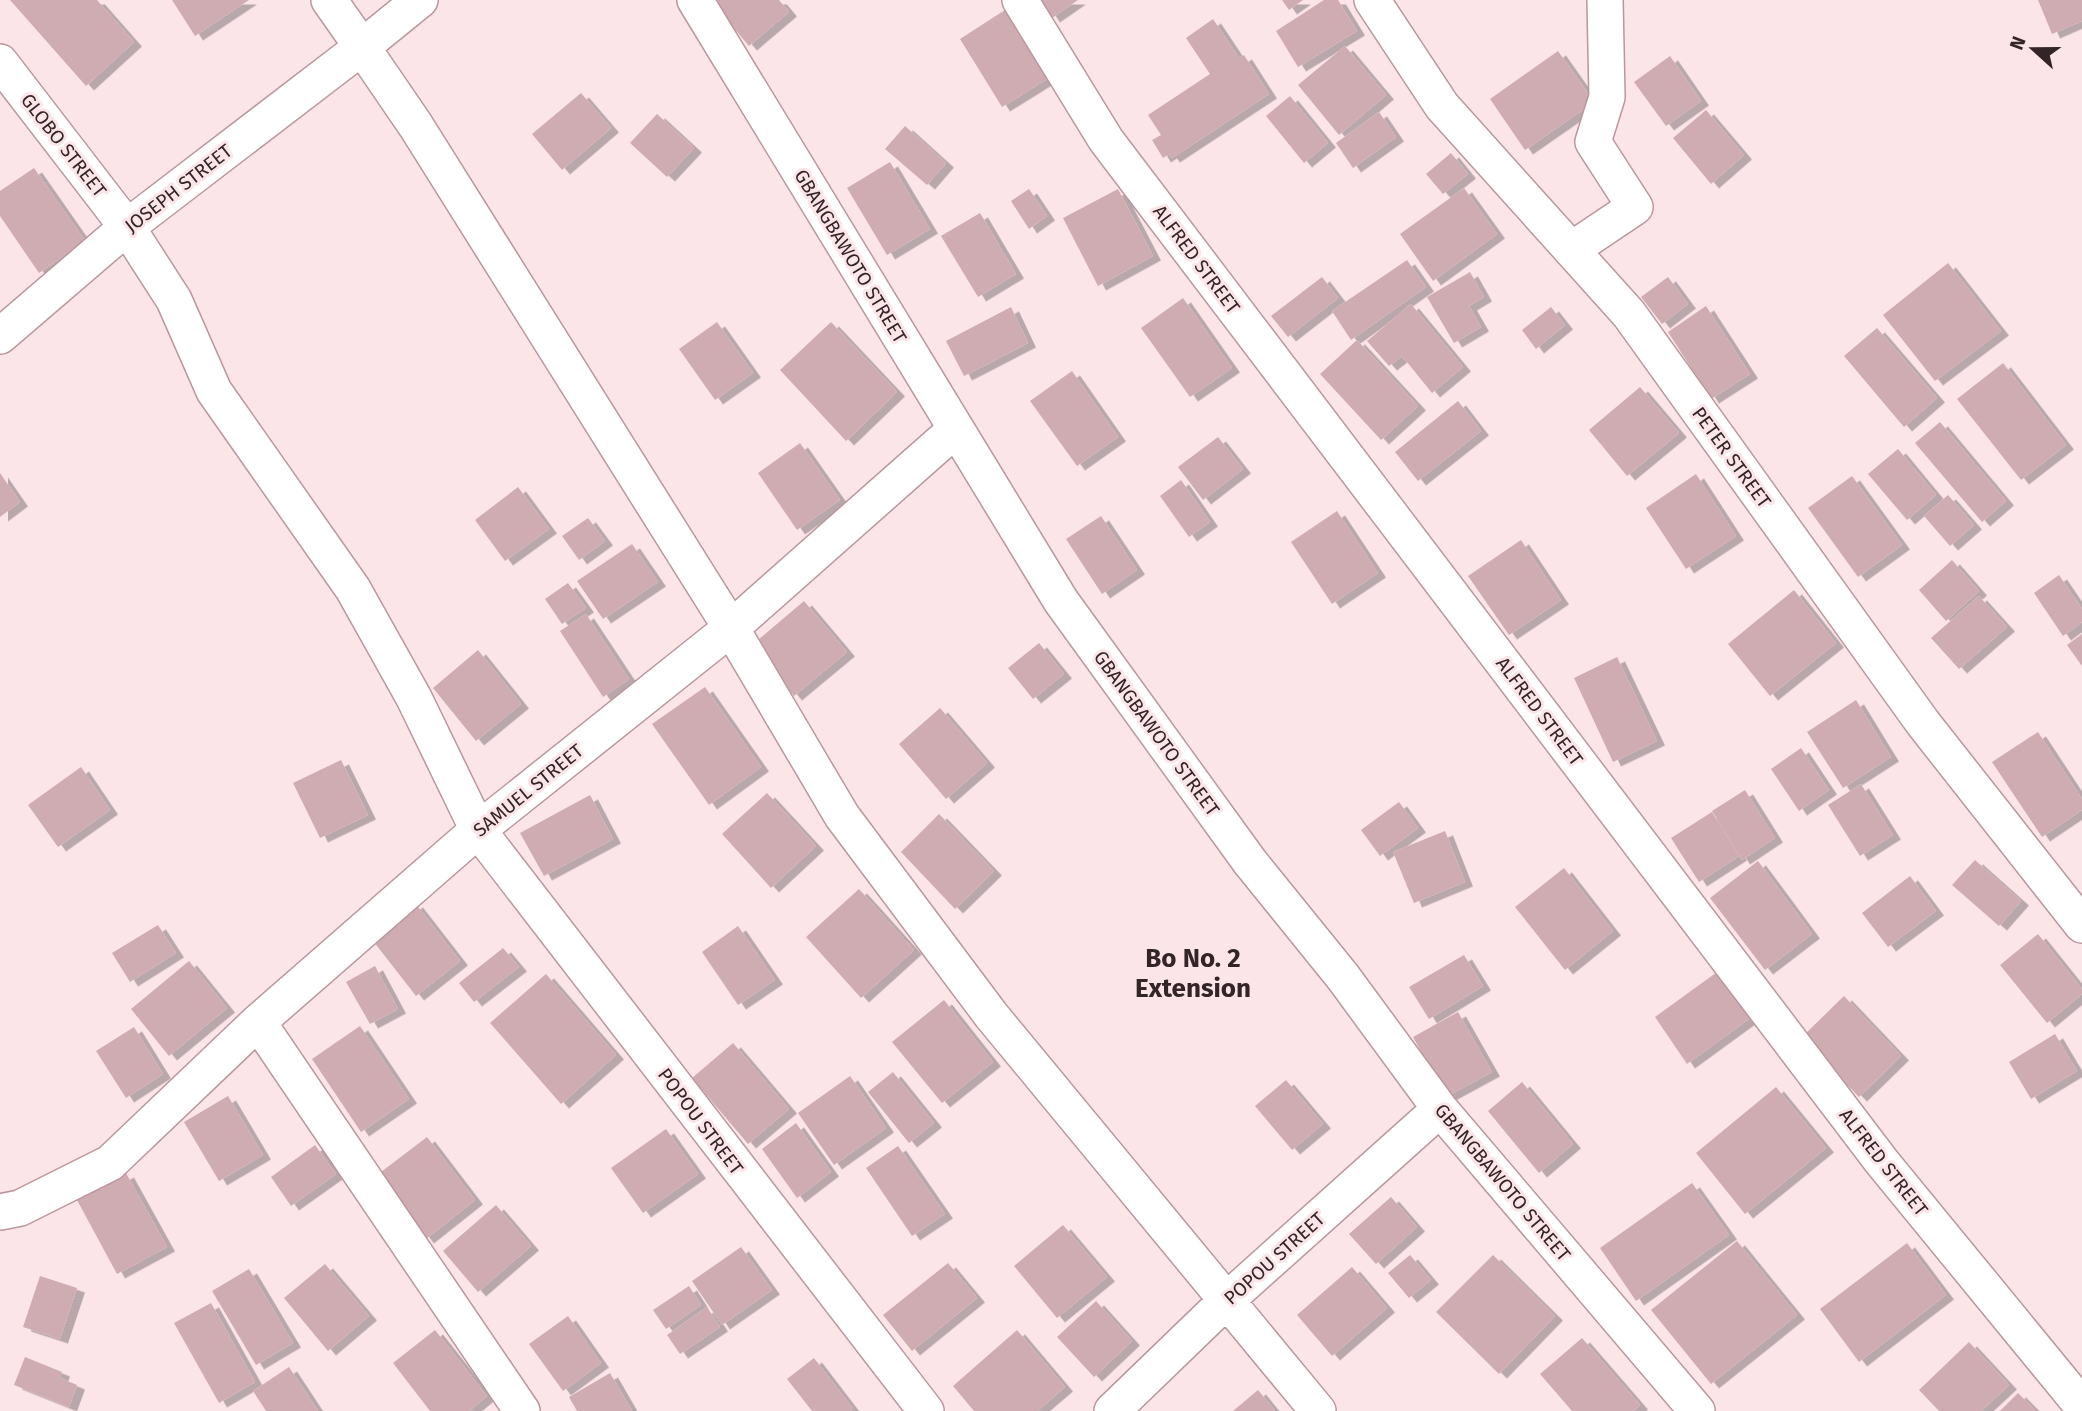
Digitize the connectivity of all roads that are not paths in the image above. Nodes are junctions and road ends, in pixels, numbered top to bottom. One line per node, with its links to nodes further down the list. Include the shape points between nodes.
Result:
1 (329, 0): 7 (street)
2 (420, 0): 7 (street, JOSEPH STREET)
3 (695, 0): 12 (street, GBANGBAWOTO STREET)
4 (1020, 0): 20 (street, ALFRED STREET, via 1115,151 1882,1162)
5 (1372, 0): 10 (street, PETER STREET, via 1442,106)
6 (1605, 0): 10 (street, via 1607,97 1592,142 1635,207)
7 (362, 47): 9 (street, JOSEPH STREET); 13 (street)
8 (0, 62): 9 (street, GLOBO STREET)
9 (127, 227): 11 (street, JOSEPH STREET); 14 (street, GLOBO STREET, via 174,300 214,391 353,589 414,698)
10 (1571, 250): 15 (street, PETER STREET, via 1629,314 1923,723)
11 (0, 336)
12 (956, 429): 13 (street, SAMUEL STREET); 17 (street, GBANGBAWOTO STREET, via 1061,601 1250,862 1343,977)
13 (731, 628): 14 (street, SAMUEL STREET); 19 (street, via 842,816 991,1015)
14 (478, 830): 16 (street, SAMUEL STREET); 22 (street, POPOU STREET)
15 (2082, 925)
16 (258, 1022): 18 (street, SAMUEL STREET, via 110,1163 20,1208); 21 (street)
17 (1440, 1110): 19 (street, POPOU STREET); 25 (street, GBANGBAWOTO STREET)
18 (0, 1212)
19 (1228, 1299): 23 (street, POPOU STREET); 24 (street)
20 (2082, 1406)
21 (522, 1411)
22 (926, 1411)
23 (1112, 1411)
24 (1318, 1411)
25 (1697, 1411)

